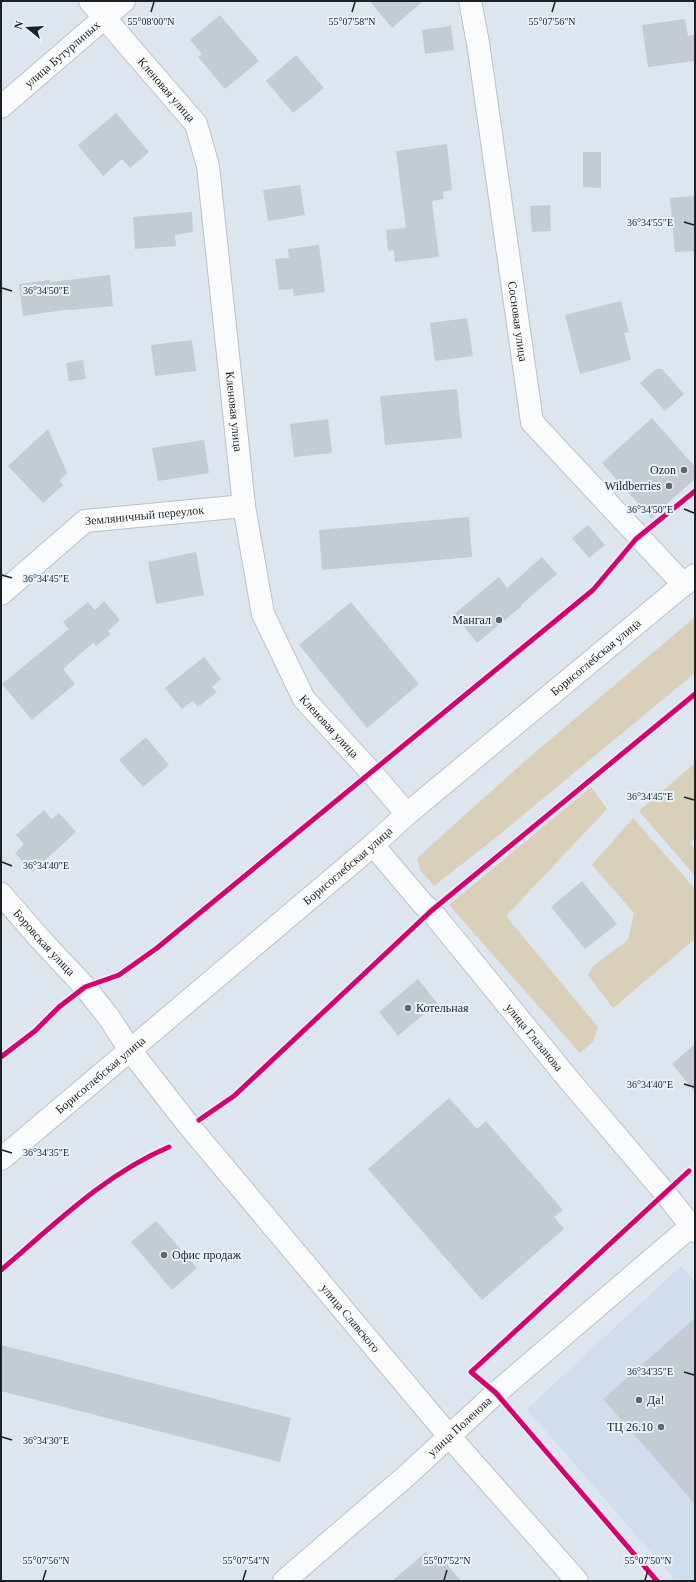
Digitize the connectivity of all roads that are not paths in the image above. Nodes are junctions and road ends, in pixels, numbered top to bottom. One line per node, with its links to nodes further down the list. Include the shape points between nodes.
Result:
1 (90, 1): 4 (street, Кленовая улица)
2 (124, 1): 4 (street, улица Бутурлиных)
3 (470, 1): 7 (street, Сосновая улица, via 532,422)
4 (105, 17): 5 (street, улица Бутурлиных); 6 (street, Кленовая улица, via 196,124 208,166)
5 (1, 107)
6 (244, 506): 8 (street, Земляничный переулок, via 85,521); 9 (street, Кленовая улица, via 263,614 304,699)
7 (689, 580): 9 (street, Борисоглебская улица)
8 (1, 594)
9 (406, 814): 10 (street, Борисоглебская улица)
10 (373, 845): 12 (street, Борисоглебская улица); 14 (street, улица Глазанова, via 431,911)
11 (1, 894): 12 (street, Боровская улица, via 85,987)
12 (130, 1050): 13 (street, Борисоглебская улица); 15 (street, улица Славского, via 190,1127)
13 (1, 1159)
14 (693, 1228): 15 (street, улица Поленова, via 496,1393)
15 (449, 1436): 16 (street, улица Поленова); 17 (street, улица Славского)
16 (284, 1581)
17 (577, 1581)

